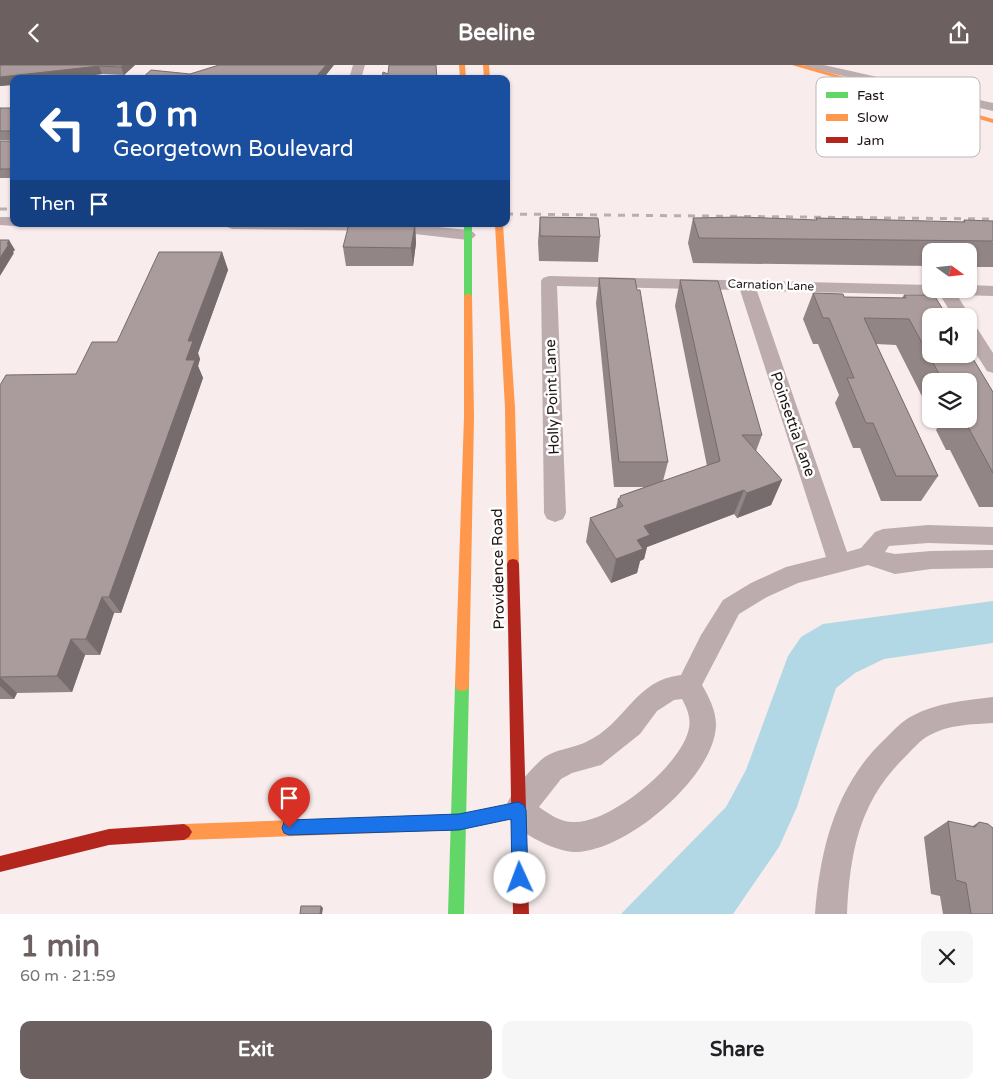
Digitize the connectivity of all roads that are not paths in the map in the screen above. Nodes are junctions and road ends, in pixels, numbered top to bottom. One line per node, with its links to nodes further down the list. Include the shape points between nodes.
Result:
1 (795, 65): 3 (main road)
2 (809, 65): 4 (street)
3 (837, 77)
4 (862, 77)
5 (980, 104): 6 (street)
6 (993, 107)
7 (980, 117): 8 (main road)
8 (993, 121)
9 (415, 227): 11 (street)
10 (499, 227): 26 (main road, Providence Road, via 510,408)
11 (468, 229): 27 (main road, Providence Road, via 470,417)
12 (549, 281): 13 (street, Carnation Lane); 19 (street, Holly Point Lane)
13 (746, 284): 14 (street, Carnation Lane); 23 (street, Poinsettia Lane)
14 (922, 290)
15 (978, 291): 16 (street, Carnation Lane)
16 (993, 291)
17 (977, 342): 18 (street)
18 (993, 367)
19 (555, 513)
20 (993, 536): 21 (street, via 928,534 882,538)
21 (868, 556): 22 (street, via 895,564); 23 (street)
22 (993, 559)
23 (840, 563): 24 (street, via 794,574 731,607)
24 (689, 686): 26 (street, via 670,689 648,702 631,725 591,755 569,760 551,769); 26 (street, via 701,709 702,729 689,757 662,791 632,816 590,837 572,837 545,829)
25 (993, 710): 31 (street, via 972,711 920,726 884,756 857,797 842,831)
26 (518, 810): 27 (main road); 30 (main road, Providence Road)
27 (459, 822): 28 (main road, via 109,837); 29 (main road, Providence Road)
28 (0, 864)
29 (456, 914)
30 (521, 914)
31 (831, 914)

